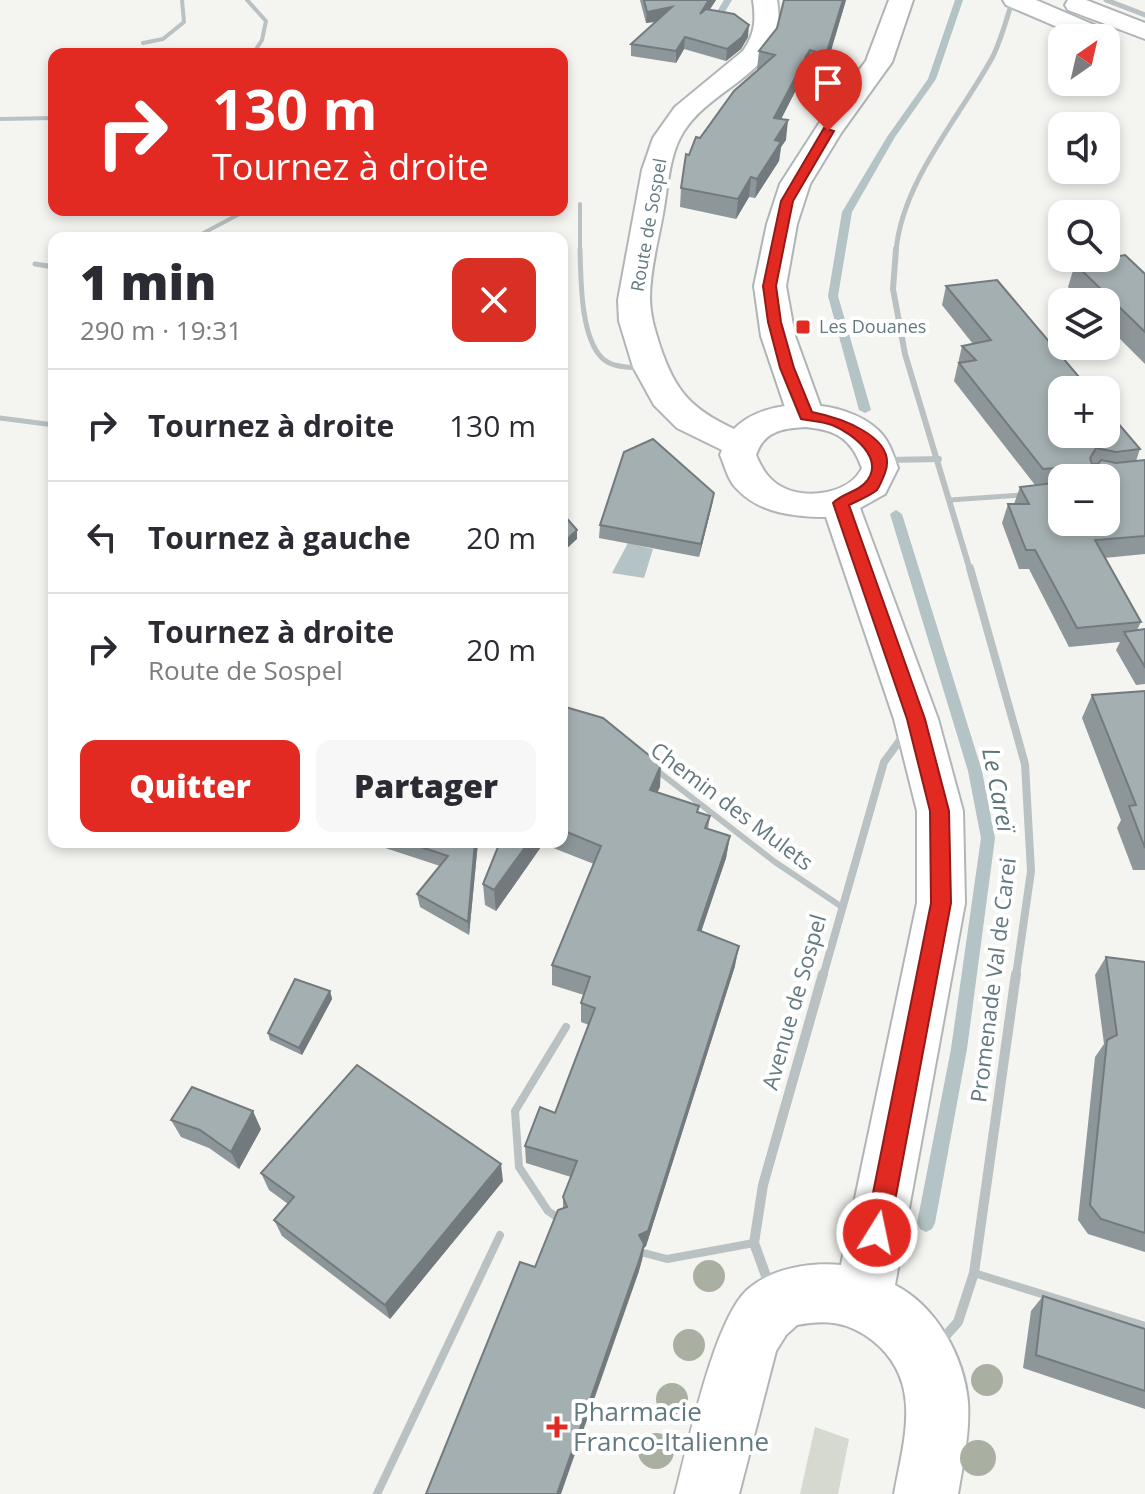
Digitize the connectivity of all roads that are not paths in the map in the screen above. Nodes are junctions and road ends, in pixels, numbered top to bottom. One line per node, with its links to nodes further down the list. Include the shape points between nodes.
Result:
1 (182, 0): 11 (lane, via 184,22 163,39)
2 (247, 0): 13 (lane, via 266,21)
3 (765, 0): 22 (main road, Route de Sospel, via 769,22 762,44 682,115 663,148 638,264 634,312)
4 (901, 0): 23 (main road, via 879,62 795,184 782,224 770,286 778,336)
5 (1014, 0): 9 (main road); 27 (street, Promenade Val de Carei, via 993,56 952,121 898,228 893,289 902,341)
6 (1065, 0): 10 (main road)
7 (1106, 0): 8 (street)
8 (1145, 15)
9 (1071, 24)
10 (1145, 32)
11 (143, 43)
12 (1120, 45): 14 (main road)
13 (257, 48)
14 (1145, 57)
15 (48, 118): 16 (lane)
16 (0, 119)
17 (580, 204): 22 (lane, via 589,336 600,357 615,366)
18 (236, 216): 19 (lane)
19 (206, 232)
20 (35, 264): 21 (lane)
21 (48, 266)
22 (649, 369): 26 (main road, Route de Sospel, via 673,408 708,432)
23 (806, 416): 26 (main road, via 765,422); 28 (main road, via 835,421 859,433)
24 (0, 418): 25 (lane)
25 (48, 424)
26 (740, 444): 31 (main road, via 740,466 756,487 787,502)
27 (939, 459): 28 (street); 30 (street, Promenade Val de Carei)
28 (879, 460): 31 (main road, via 871,486)
29 (1028, 495): 30 (lane)
30 (950, 500): 40 (street, Promenade Val de Carei, via 1025,764 1031,871)
31 (840, 503): 32 (main road)
32 (916, 719): 34 (street, Avenue de Sospel, via 884,762); 41 (main road, via 940,811 941,903)
33 (650, 765): 34 (lane, Chemin des Mulets)
34 (842, 907): 38 (street, Avenue de Sospel, via 763,1185)
35 (566, 1027): 36 (lane, via 515,1111 519,1167 548,1211)
36 (561, 1220)
37 (500, 1235): 45 (lane)
38 (754, 1243): 39 (lane, via 667,1259); 42 (street, Avenue de Sospel)
39 (644, 1253)
40 (974, 1273): 43 (lane); 44 (street, Promenade Val de Carei, via 958,1322)
41 (863, 1300): 42 (main road, via 818,1292); 44 (main road, via 896,1320)
42 (777, 1303): 46 (main road, via 751,1335)
43 (1145, 1326)
44 (925, 1357): 47 (main road, via 937,1395)
45 (377, 1494)
46 (707, 1494)
47 (926, 1494)

